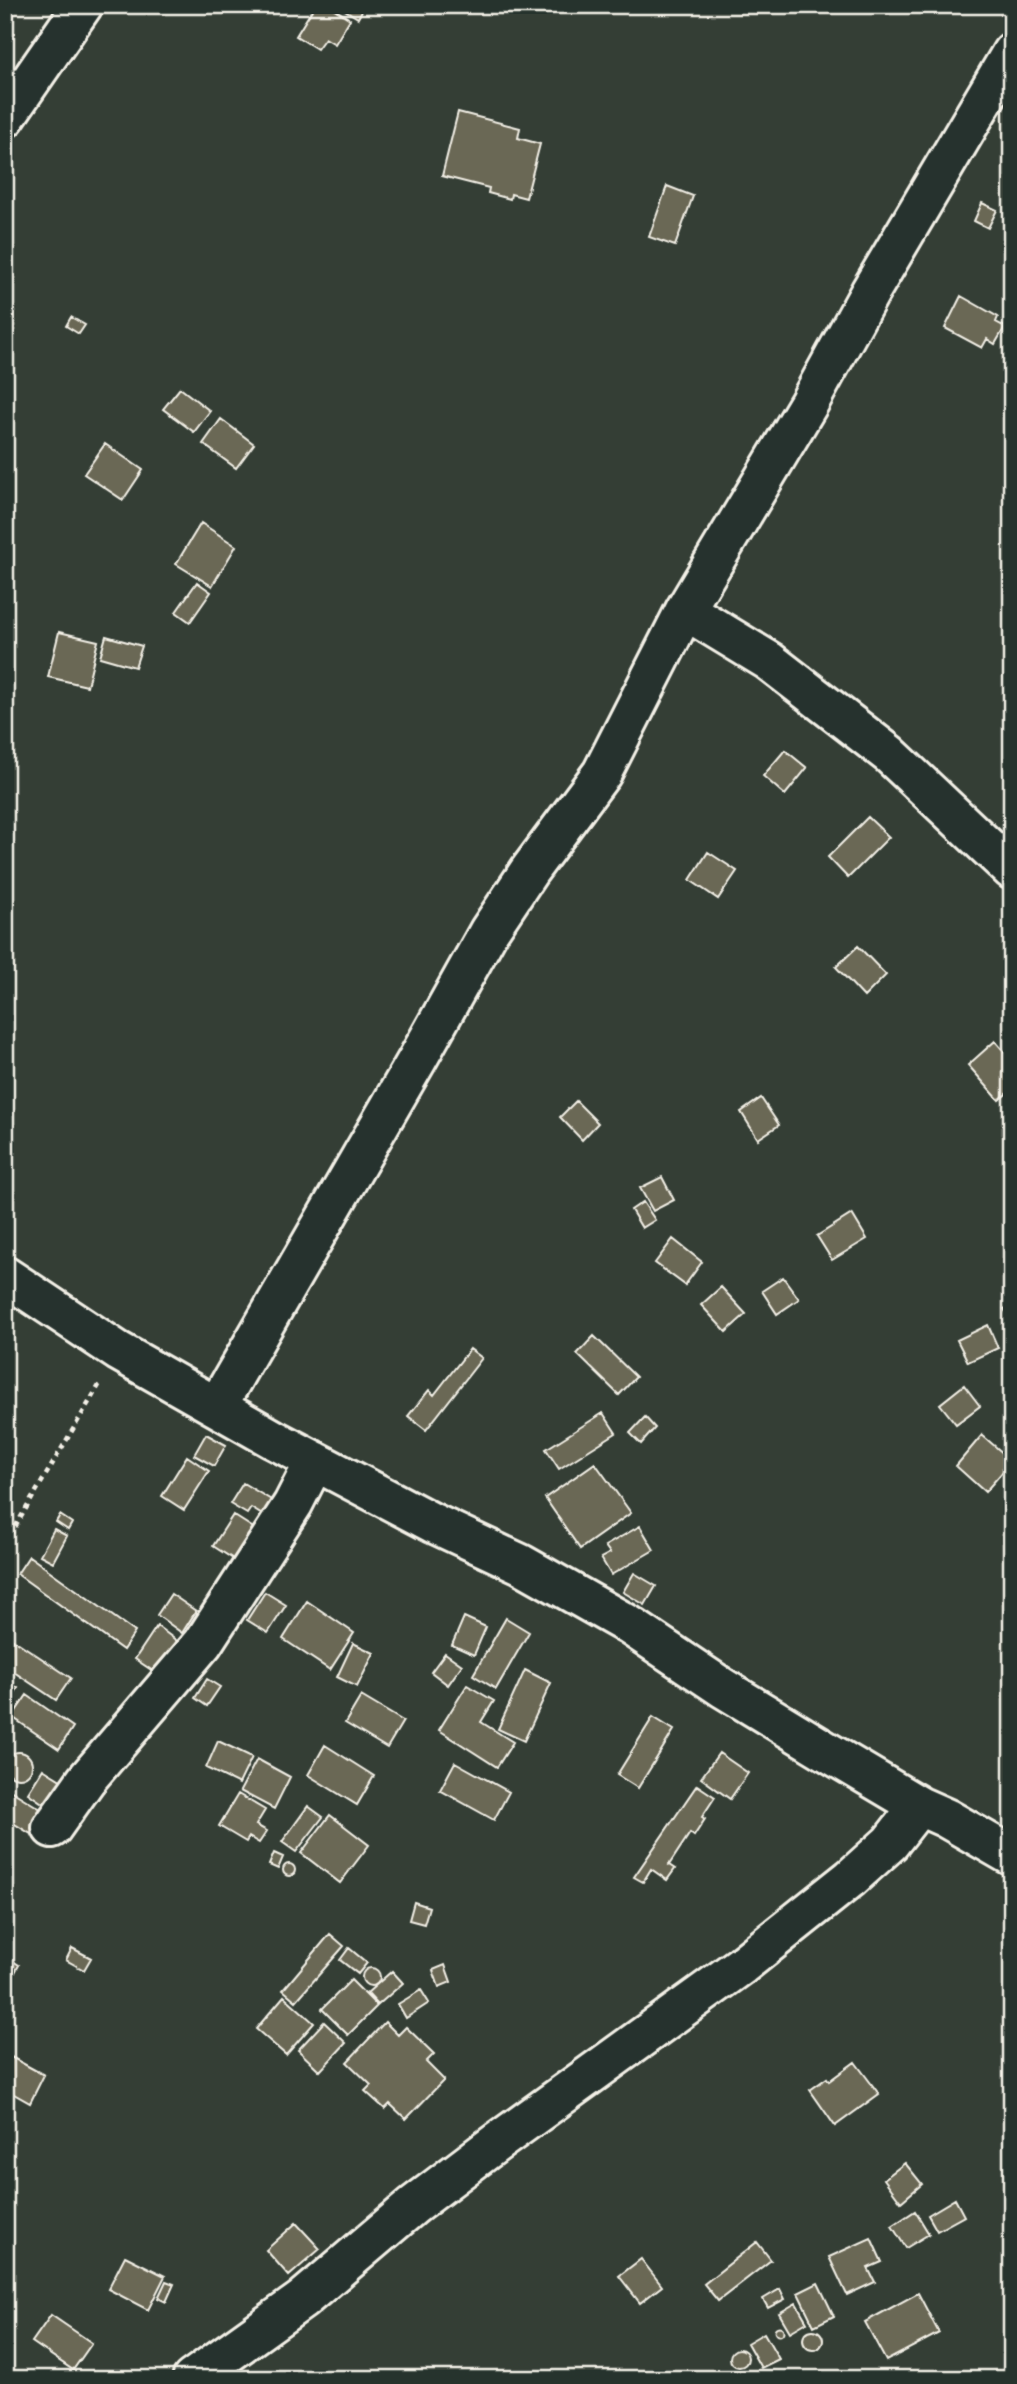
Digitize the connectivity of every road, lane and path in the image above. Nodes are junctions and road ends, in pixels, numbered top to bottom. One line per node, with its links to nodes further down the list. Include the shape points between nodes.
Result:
1 (83, 5): 3 (street)
2 (1012, 52): 4 (street)
3 (5, 118)
4 (685, 610): 5 (street, via 769,662 867,736); 8 (street, via 602,773 489,931)
5 (1012, 870)
6 (5, 1276): 7 (street)
7 (118, 1351): 8 (street); 10 (path)
8 (217, 1406): 9 (street)
9 (315, 1461): 11 (street, via 521,1564 629,1625 723,1688); 12 (street, via 293,1504 203,1643 86,1780)
10 (5, 1544)
11 (919, 1806): 13 (street); 14 (street, via 890,1843 742,1965 496,2143 302,2300)
12 (52, 1828)
13 (1012, 1856)
14 (192, 2379)

